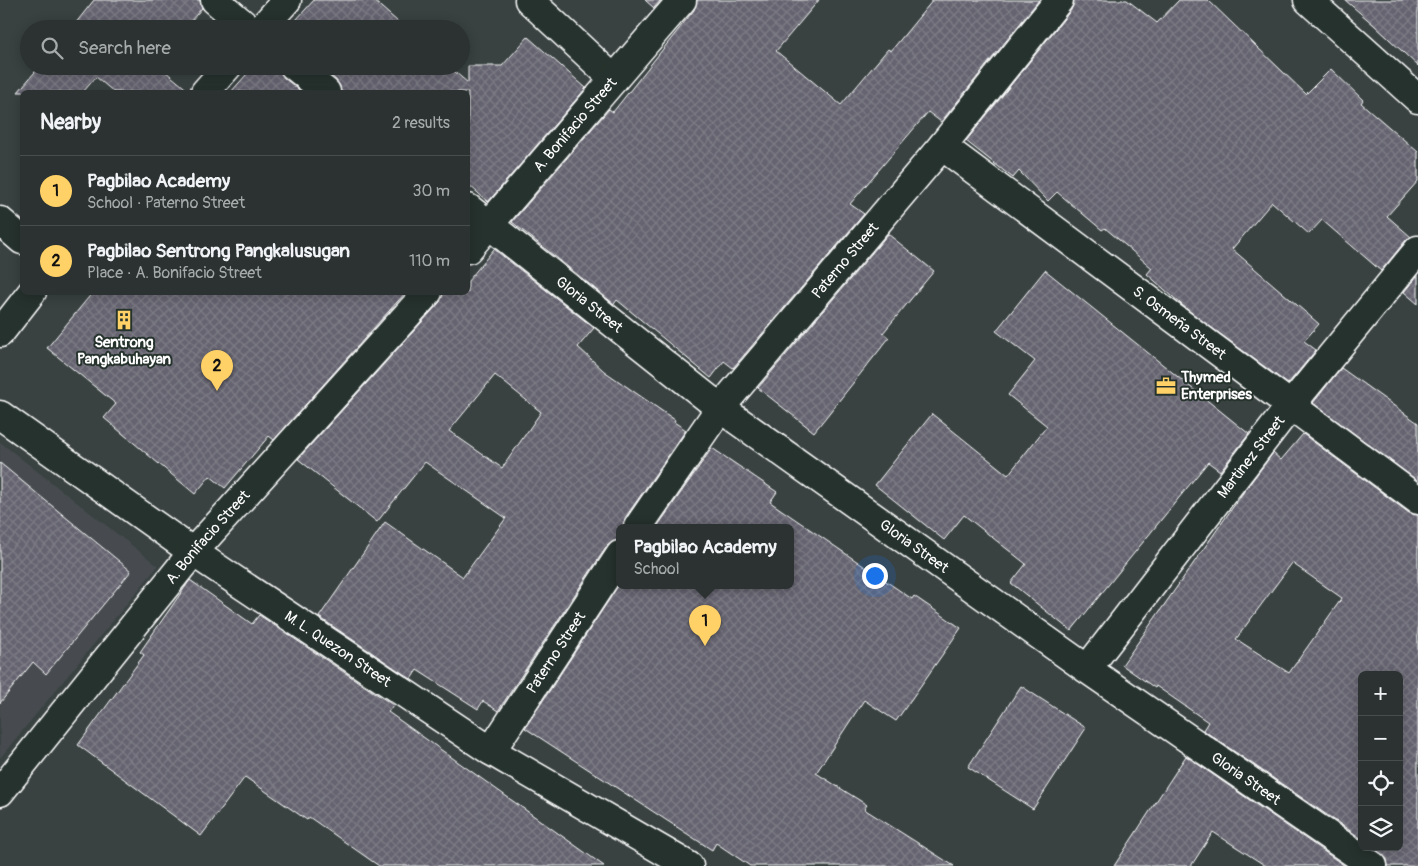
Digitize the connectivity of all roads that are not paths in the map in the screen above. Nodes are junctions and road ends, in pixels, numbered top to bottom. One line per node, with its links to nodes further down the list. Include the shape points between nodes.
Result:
1 (215, 0): 7 (street)
2 (287, 0): 8 (street)
3 (529, 0): 11 (street)
4 (682, 0): 11 (street, A. Bonifacio Street)
5 (1059, 0): 15 (street, Paterno Street)
6 (1308, 0): 14 (street)
7 (238, 20)
8 (269, 20)
9 (220, 75): 12 (street)
10 (305, 75): 13 (street)
11 (614, 79): 18 (street, A. Bonifacio Street)
12 (207, 90)
13 (324, 90)
14 (1418, 99)
15 (942, 146): 25 (street, S. Osmeña Street); 26 (street, Paterno Street)
16 (470, 210): 18 (street, Gloria Street)
17 (0, 221): 19 (street)
18 (489, 226): 20 (street, A. Bonifacio Street); 26 (street, Gloria Street)
19 (20, 238)
20 (470, 247)
21 (1418, 250): 25 (street, Martinez Street)
22 (30, 295): 24 (street)
23 (425, 295): 30 (street, A. Bonifacio Street)
24 (0, 333)
25 (1291, 405): 28 (street, S. Osmeña Street); 32 (street, Martinez Street)
26 (720, 408): 29 (street, Paterno Street); 32 (street, Gloria Street)
27 (0, 415): 30 (street, M. L. Quezon Street)
28 (1418, 500)
29 (640, 524)
30 (193, 552): 33 (street, M. L. Quezon Street); 34 (street, A. Bonifacio Street)
31 (616, 561): 33 (street, Paterno Street)
32 (1087, 669): 36 (street, Gloria Street)
33 (491, 751): 35 (street, M. L. Quezon Street)
34 (0, 792)
35 (689, 866)
36 (1373, 866)

